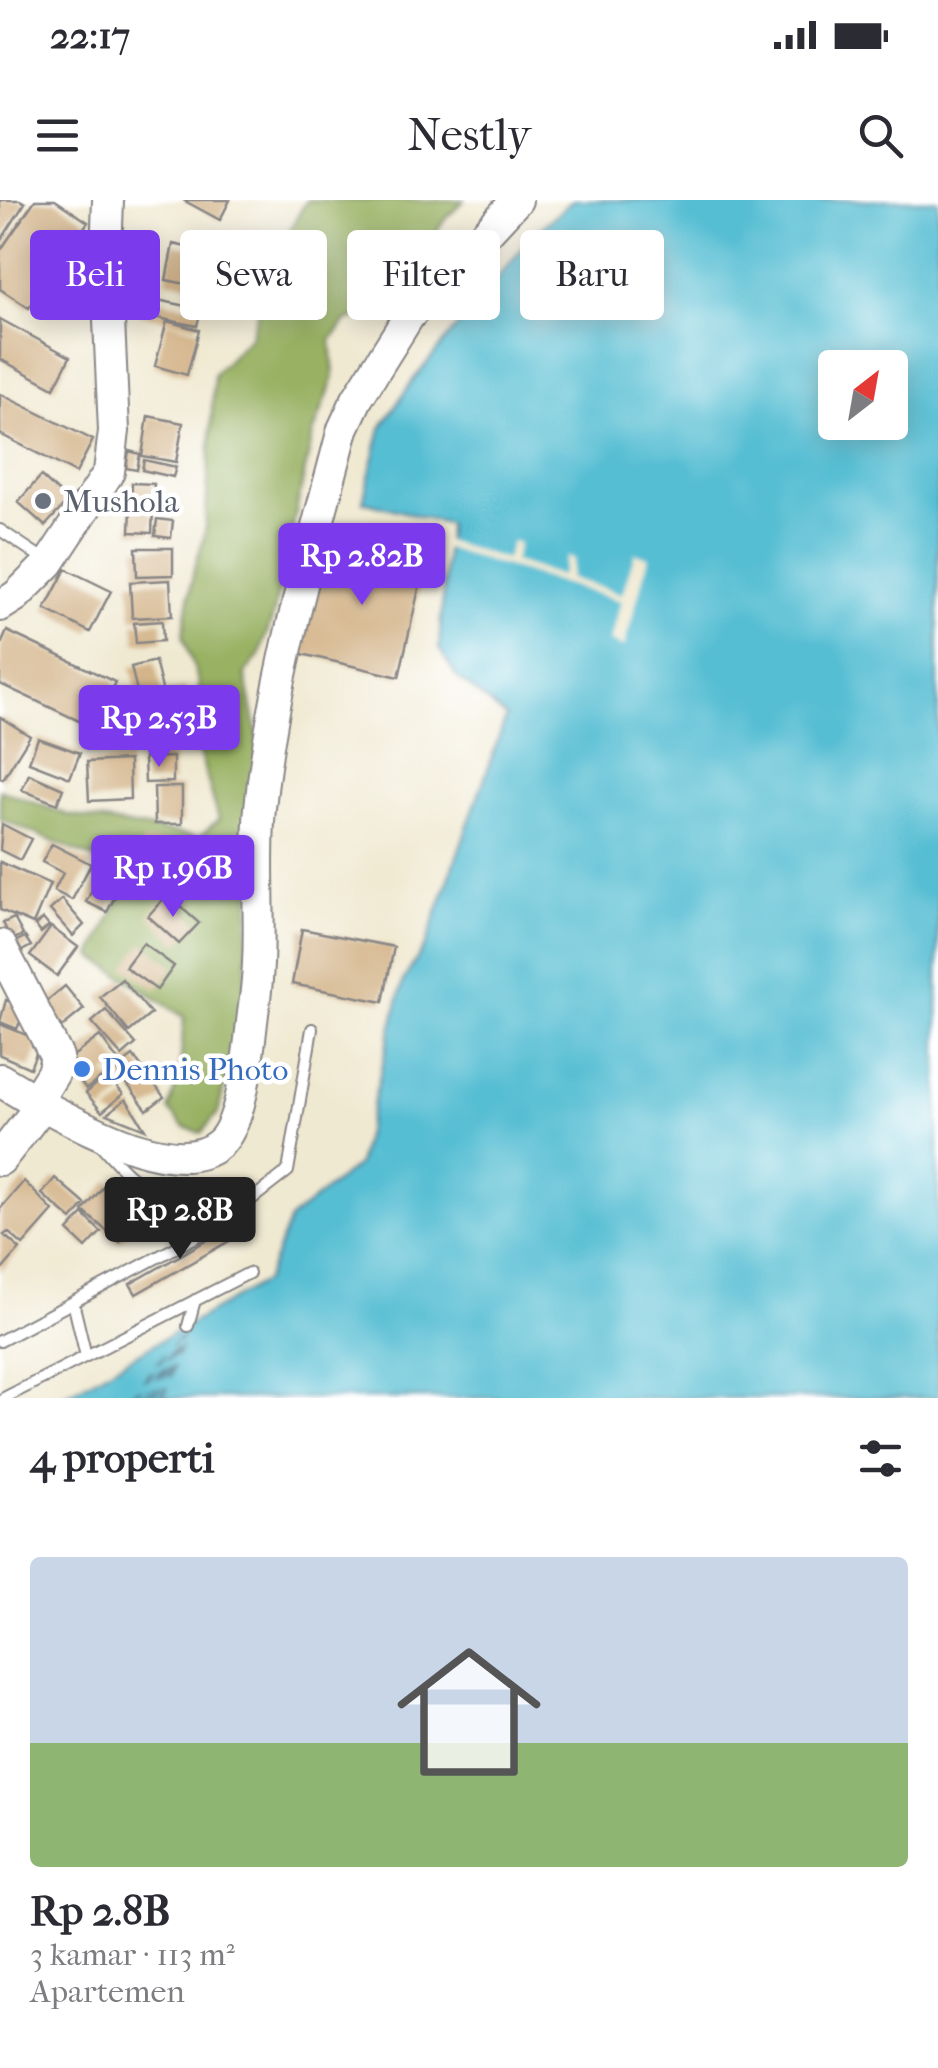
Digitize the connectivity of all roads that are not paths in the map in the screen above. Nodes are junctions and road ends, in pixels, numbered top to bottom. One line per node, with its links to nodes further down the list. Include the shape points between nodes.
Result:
1 (108, 200): 4 (main road, via 114,451 109,472)
2 (517, 200): 10 (main road, via 398,332 344,429 330,514 284,656 268,742 255,999 233,1121 221,1143 186,1157)
3 (0, 530): 4 (lane)
4 (49, 563): 5 (main road)
5 (0, 606)
6 (0, 946): 9 (main road, via 56,1050 56,1064)
7 (312, 1029): 13 (lane, via 288,1171)
8 (0, 1080): 9 (main road)
9 (38, 1097): 10 (main road); 11 (main road); 12 (main road)
10 (90, 1132): 13 (lane, via 152,1192 220,1196)
11 (0, 1133)
12 (0, 1159)
13 (234, 1213): 16 (lane)
14 (249, 1273): 15 (lane)
15 (195, 1300): 17 (lane); 19 (lane)
16 (73, 1302): 18 (lane); 19 (lane)
17 (188, 1326)
18 (0, 1340)
19 (86, 1356): 20 (lane)
20 (4, 1398)

